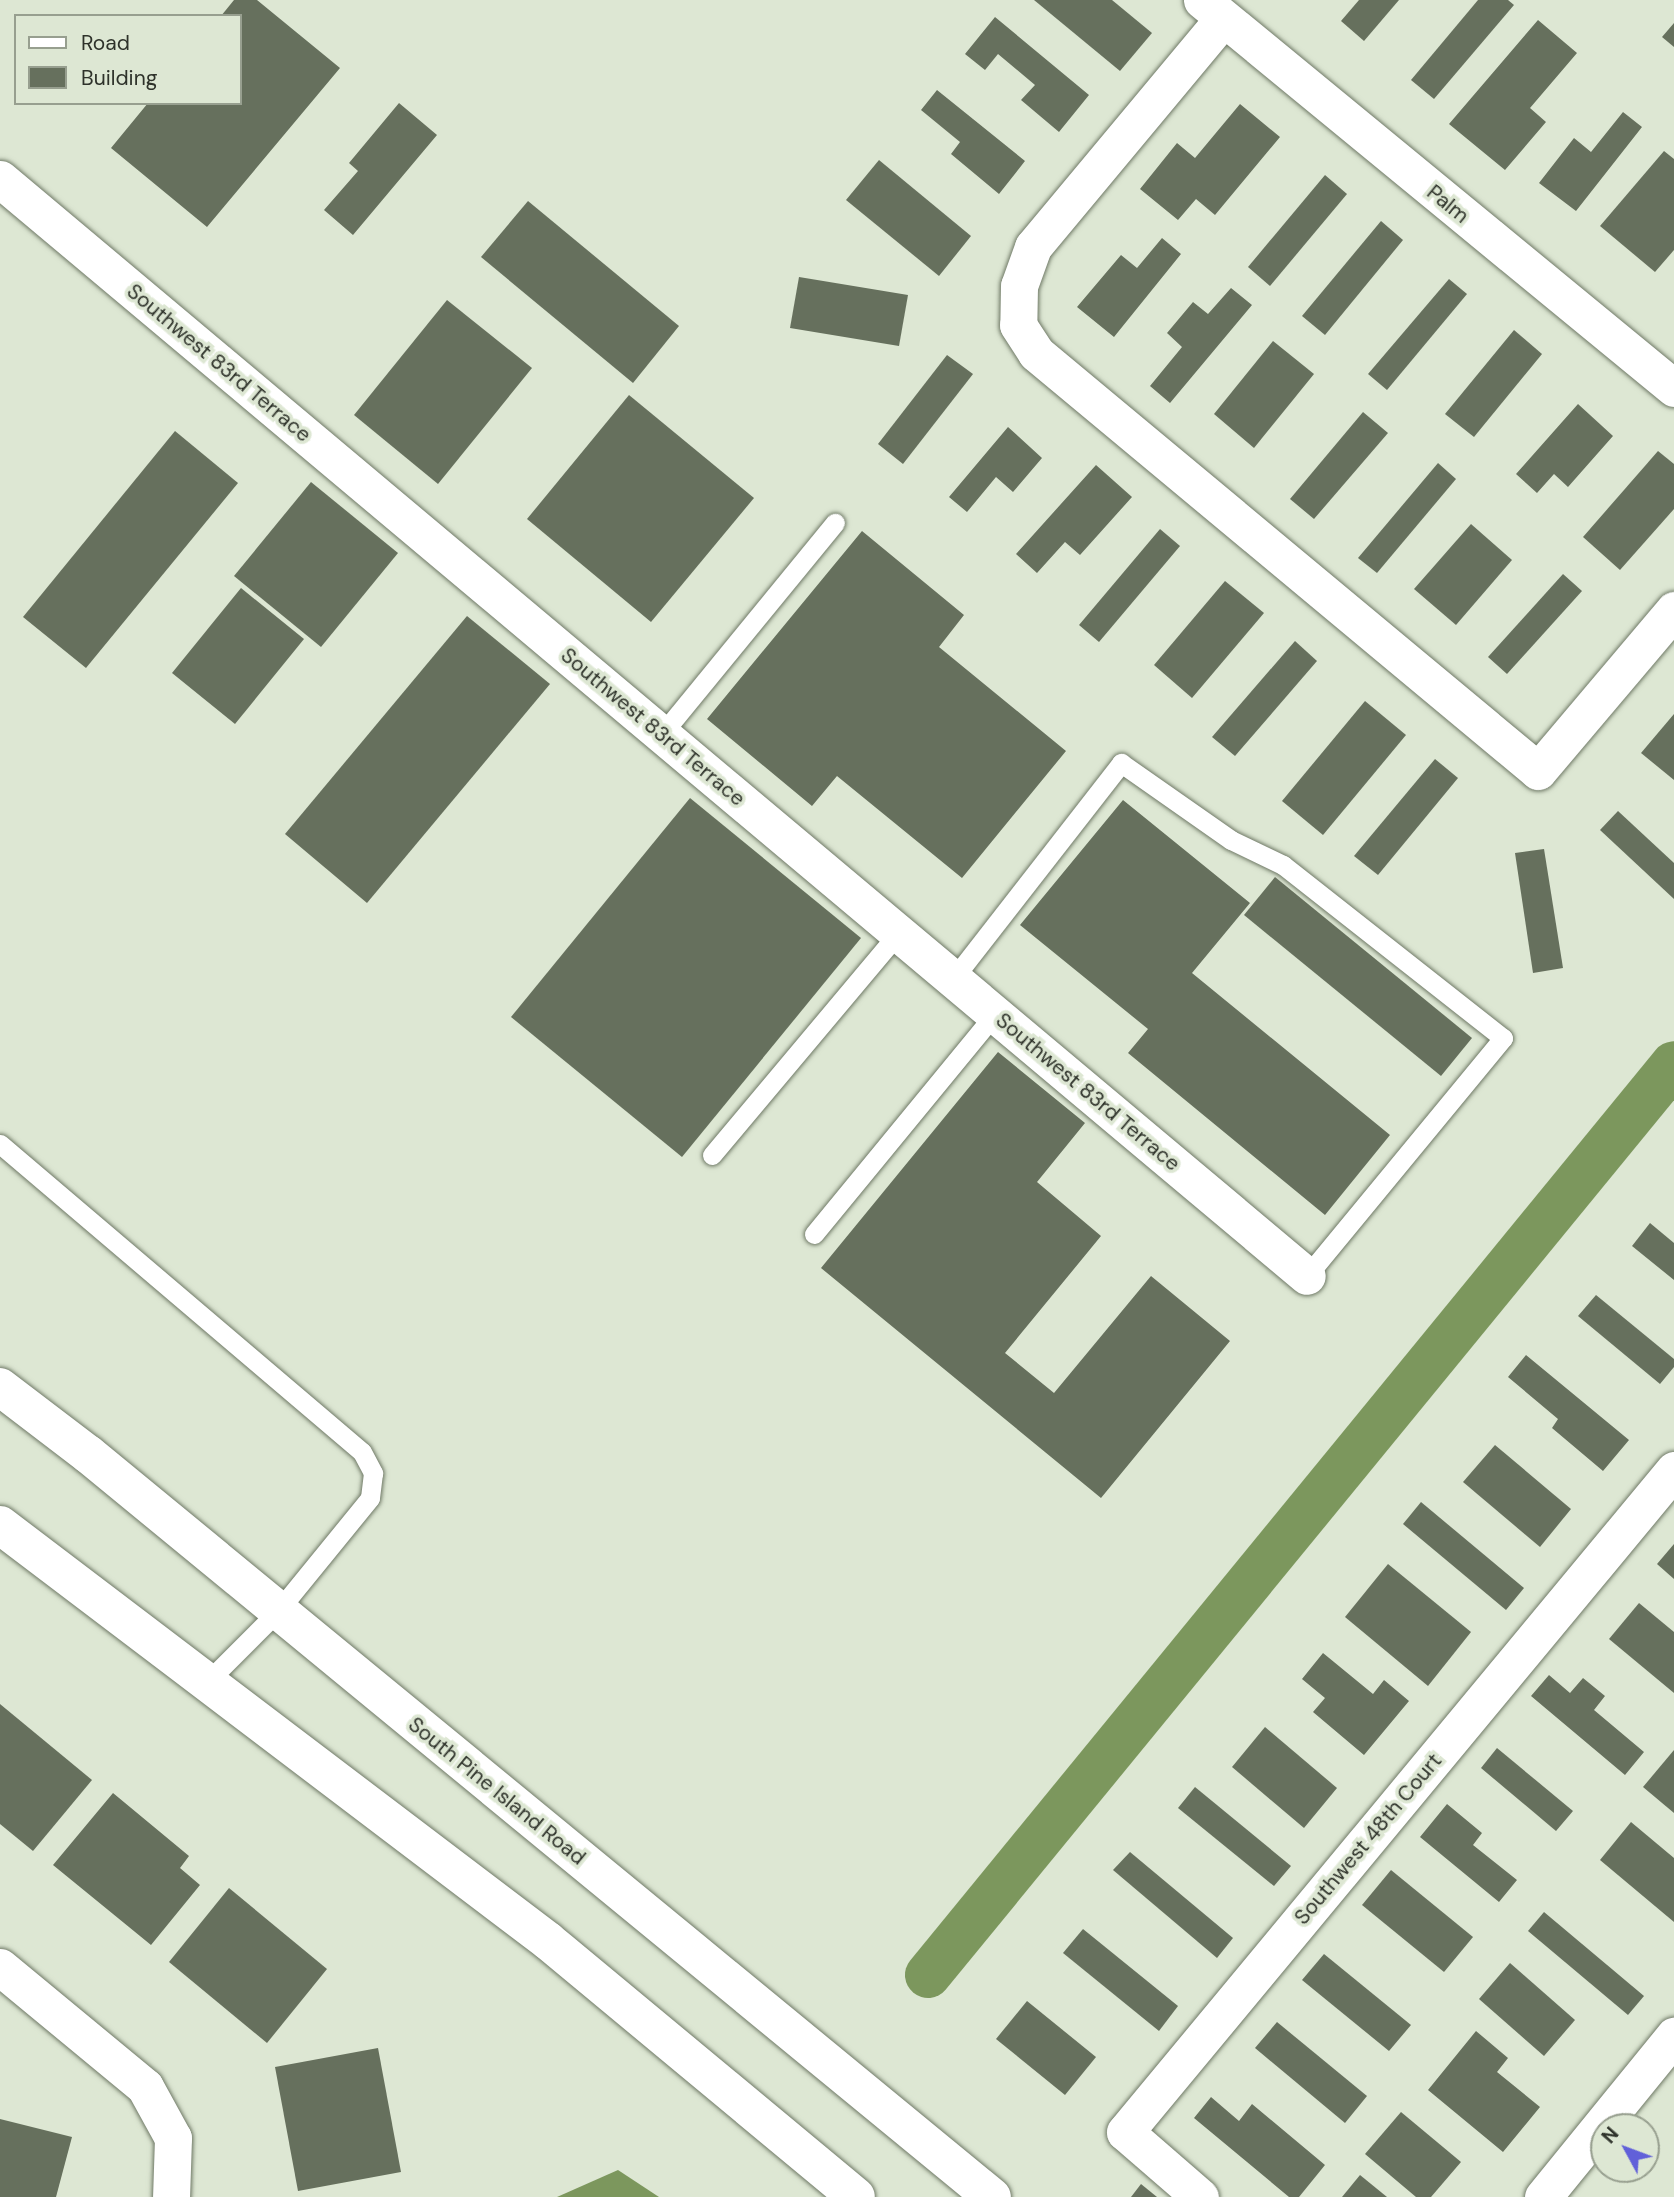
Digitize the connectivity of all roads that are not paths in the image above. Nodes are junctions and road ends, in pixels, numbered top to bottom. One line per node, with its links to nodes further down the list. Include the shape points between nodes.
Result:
1 (1212, 10): 3 (street, Palm); 5 (street, via 1033,247 1019,286 1018,325 1036,354 1538,771)
2 (0, 179): 6 (street, Southwest 83rd Terrace)
3 (1674, 388)
4 (835, 523): 6 (lane)
5 (1674, 610)
6 (662, 734): 7 (street, Southwest 83rd Terrace)
7 (898, 933): 8 (street, Southwest 83rd Terrace); 11 (lane)
8 (953, 979): 9 (street, Southwest 83rd Terrace); 13 (lane, via 1121,763 1231,840 1283,865 1503,1038)
9 (995, 1014): 12 (lane); 13 (street, Southwest 83rd Terrace)
10 (0, 1144): 17 (lane, via 362,1452 373,1473 370,1498)
11 (712, 1155)
12 (814, 1234)
13 (1307, 1276)
14 (0, 1387): 17 (main road, South Pine Island Road)
15 (1674, 1470): 24 (street, Southwest 48th Court, via 1125,2132)
16 (0, 1525): 18 (main road)
17 (278, 1611): 18 (lane); 23 (main road, South Pine Island Road)
18 (207, 1682): 22 (main road, via 548,1941)
19 (0, 1967): 21 (street, via 145,2087 173,2138)
20 (1674, 2036): 25 (street)
21 (171, 2197)
22 (856, 2197)
23 (992, 2197)
24 (1200, 2197)
25 (1543, 2197)

